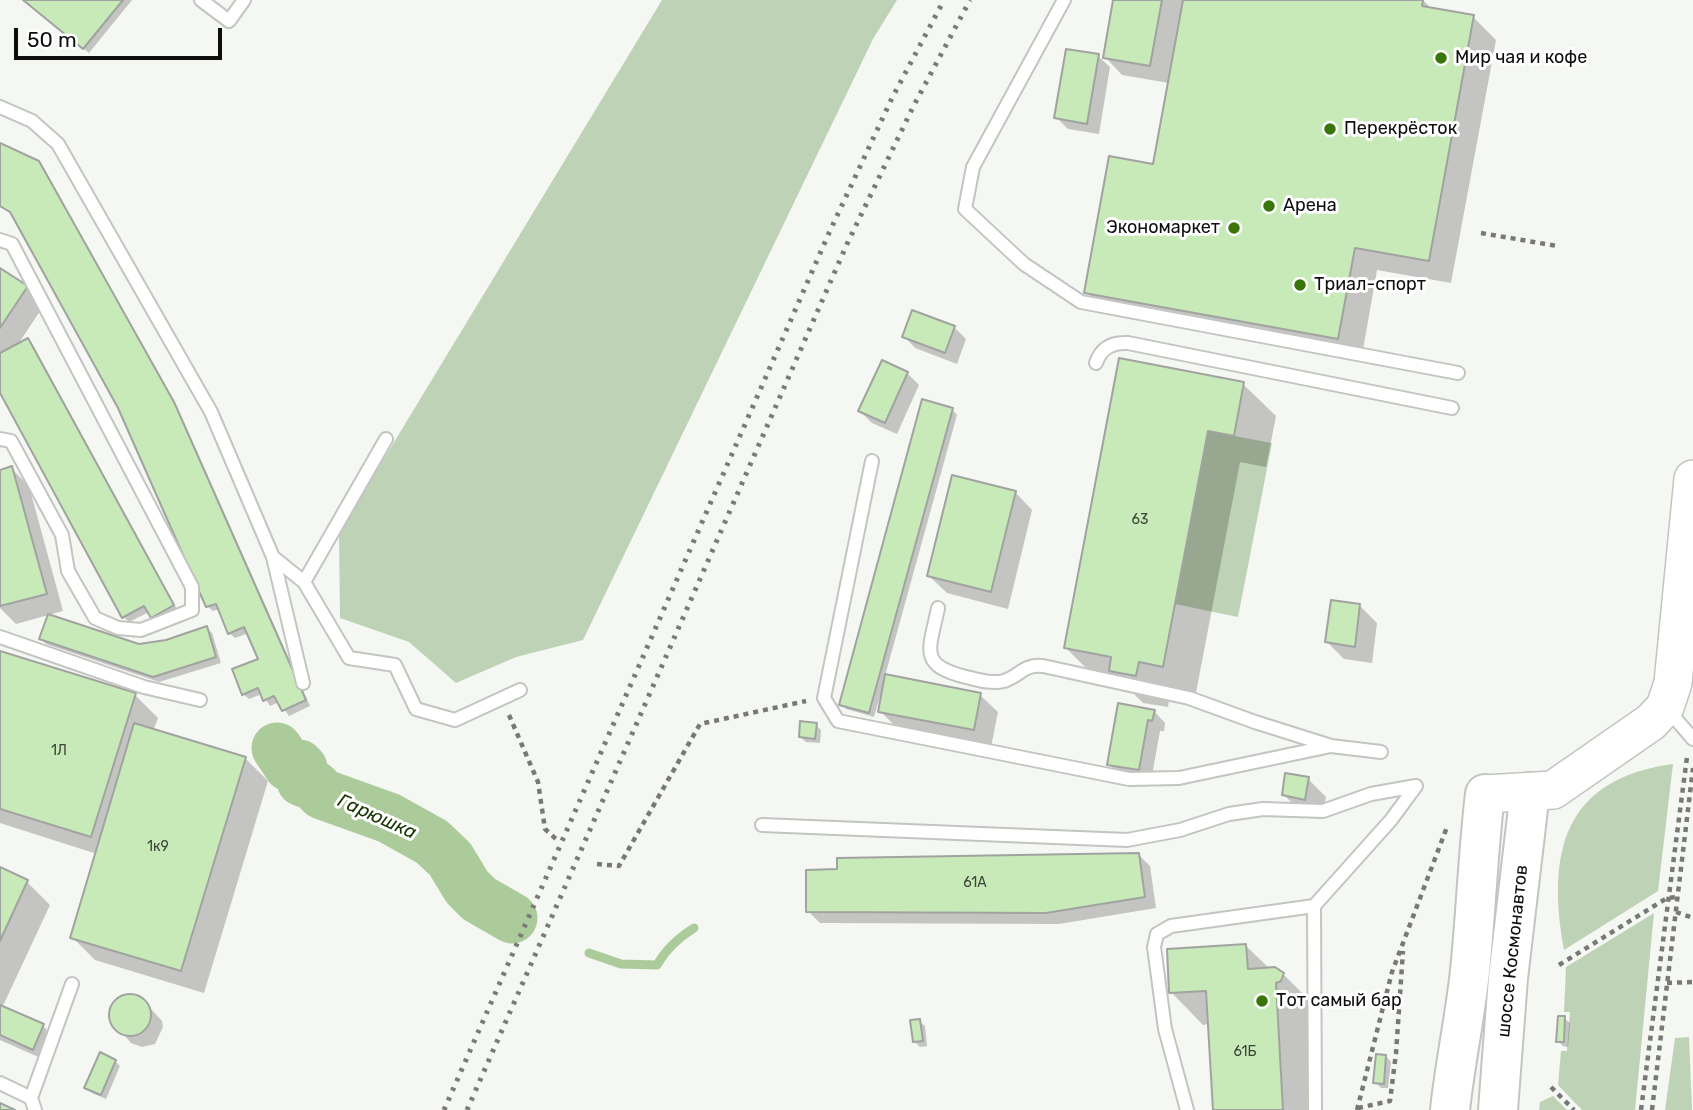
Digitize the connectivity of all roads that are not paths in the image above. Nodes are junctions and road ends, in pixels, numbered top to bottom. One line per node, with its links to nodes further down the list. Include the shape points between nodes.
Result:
1 (201, 0): 2 (lane, via 229,21)
2 (244, 0)
3 (1063, 0): 7 (lane, via 974,167 965,209 1024,264 1081,302)
4 (0, 107): 13 (lane, via 32,121 58,144 211,412)
5 (0, 240): 9 (lane, via 12,244 192,587 192,610 141,630 118,628 95,618 68,571 62,535 11,441)
6 (1096, 363): 8 (lane, via 1111,345 1128,343)
7 (1458, 373)
8 (1452, 408)
9 (0, 439)
10 (386, 439): 14 (lane)
11 (873, 461): 22 (lane, via 824,698 838,721 1129,779 1179,778)
12 (1693, 479): 20 (main road, via 1673,683)
13 (273, 557): 14 (lane); 17 (lane)
14 (304, 582): 18 (lane, via 349,657 395,665 416,709 455,720)
15 (938, 608): 22 (lane, via 930,652 945,672 993,682 1009,679 1027,667 1043,666 1179,695)
16 (0, 637): 19 (lane, via 144,687)
17 (303, 683)
18 (520, 691)
19 (200, 700)
20 (1665, 707): 21 (lane); 24 (main road, via 1651,722 1553,790)
21 (1691, 738)
22 (1331, 746): 23 (lane)
23 (1381, 752)
24 (1530, 792): 25 (main road); 34 (main road, шоссе Космонавтов, via 1508,978)
25 (1485, 794): 33 (main road, via 1470,972)
26 (762, 825): 27 (lane, via 1127,840 1180,830 1228,814 1323,811 1371,794 1416,786)
27 (1314, 906): 31 (lane, via 1171,926 1157,934 1154,947 1166,1036); 32 (lane)
28 (72, 984): 30 (lane)
29 (0, 1083): 30 (lane)
30 (33, 1104)
31 (1187, 1110)
32 (1315, 1110)
33 (1450, 1110)
34 (1499, 1110)

